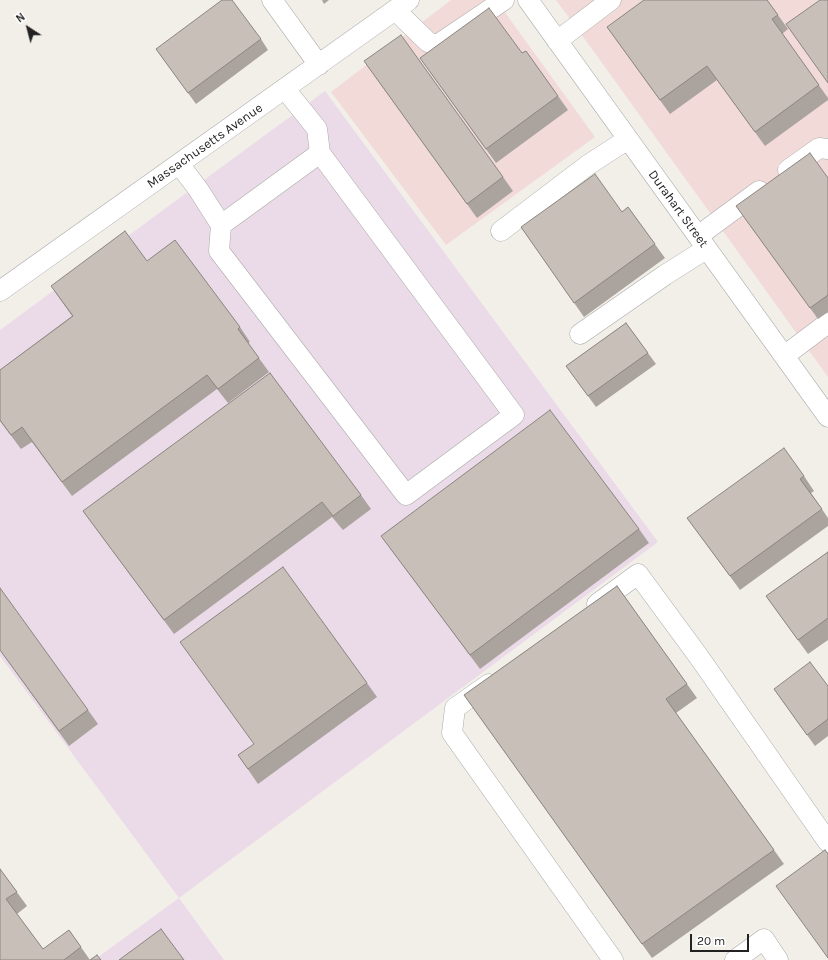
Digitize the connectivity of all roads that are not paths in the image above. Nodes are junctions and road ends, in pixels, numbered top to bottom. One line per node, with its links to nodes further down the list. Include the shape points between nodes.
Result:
1 (272, 0): 7 (street)
2 (504, 0): 5 (street, via 437,45 428,42)
3 (528, 0): 6 (street, Durahart Street)
4 (610, 0): 6 (street)
5 (402, 5): 7 (street, Massachusetts Avenue)
6 (557, 41): 9 (street, Durahart Street)
7 (318, 65): 8 (street, Massachusetts Avenue)
8 (285, 89): 11 (street, via 317,129); 12 (street, Massachusetts Avenue)
9 (628, 139): 14 (street, via 588,164); 15 (street, Durahart Street)
10 (828, 149): 15 (street, via 819,148)
11 (320, 153): 13 (street); 13 (street, via 514,415 406,495 219,251)
12 (179, 164): 13 (street); 16 (street, Massachusetts Avenue)
13 (221, 225)
14 (501, 231)
15 (702, 242): 18 (street, via 665,275); 19 (street, Durahart Street)
16 (0, 291)
17 (828, 323): 19 (street)
18 (580, 334)
19 (784, 356): 20 (street, Durahart Street)
20 (825, 406)
21 (581, 616): 23 (street, via 638,574)
22 (505, 671): 24 (street, via 455,708 452,733)
23 (828, 842)
24 (613, 960)
25 (735, 960): 26 (street, via 764,939)
26 (778, 960)

